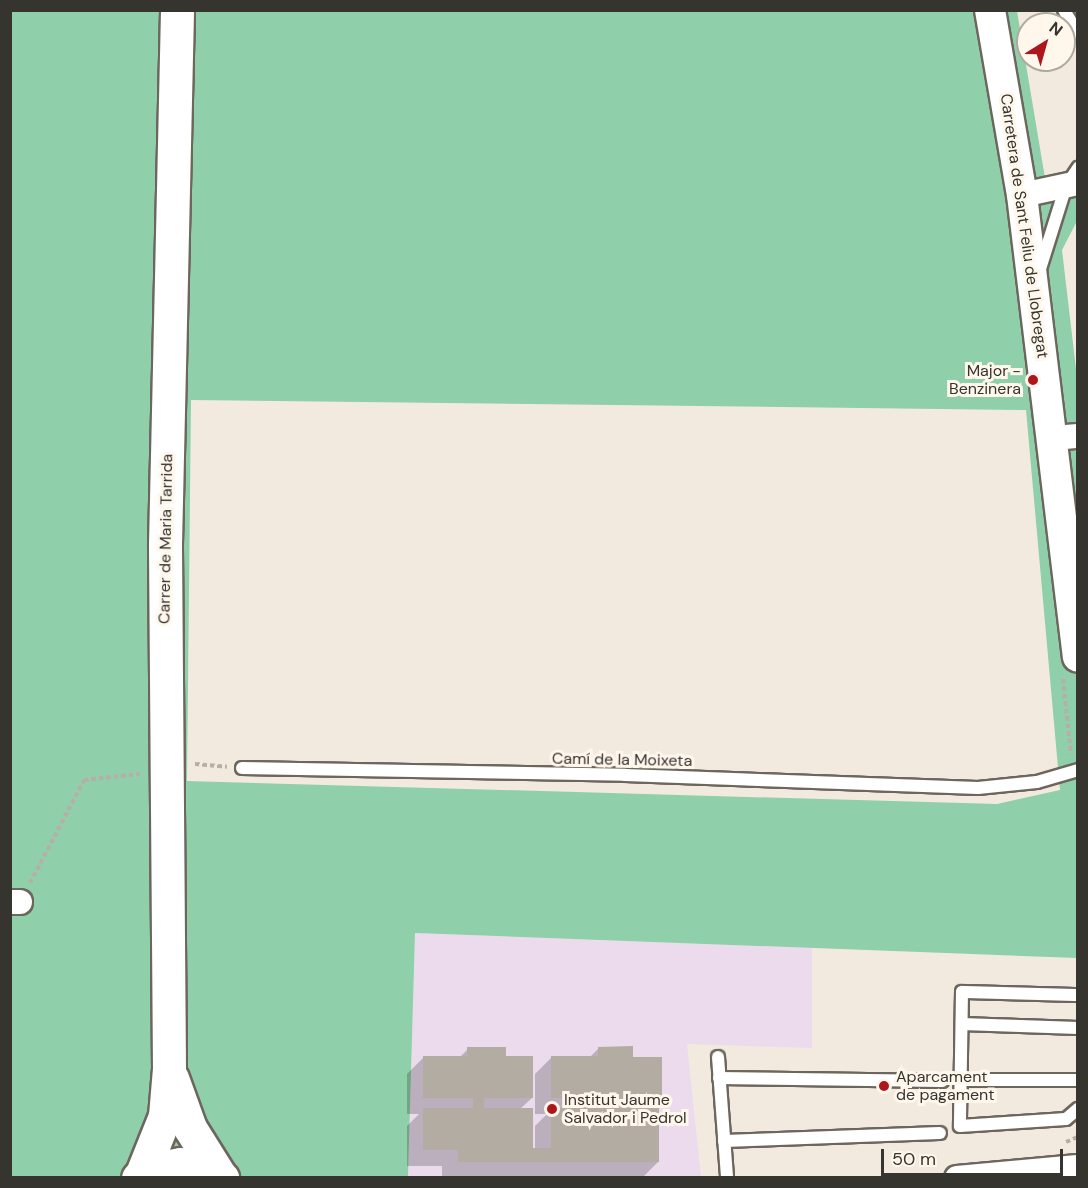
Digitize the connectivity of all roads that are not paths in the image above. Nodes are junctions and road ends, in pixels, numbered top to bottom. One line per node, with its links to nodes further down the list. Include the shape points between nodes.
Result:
1 (177, 10): 16 (main road, Carrer de Maria Tarrida, via 164,762)
2 (990, 10): 6 (street, Carretera de Sant Feliu de Llobregat)
3 (1064, 10): 4 (lane)
4 (1077, 33)
5 (1074, 179): 6 (street); 7 (lane)
6 (1022, 195): 7 (street, Carretera de Sant Feliu de Llobregat)
7 (1034, 287): 8 (street, Carretera de Sant Feliu de Llobregat)
8 (1066, 437): 9 (street, Carretera de Sant Feliu de Llobregat)
9 (1077, 657)
10 (242, 768): 11 (lane, Camí de la Moixeta, via 625,775 978,788 1037,782)
11 (1077, 770)
12 (1077, 995): 13 (lane, via 962,992)
13 (962, 1024): 14 (lane); 18 (lane)
14 (1077, 1028)
15 (718, 1057): 17 (lane)
16 (169, 1068): 25 (main road, Carrer de Maria Tarrida, via 165,1116); 26 (main road, Carrer de Maria Tarrida, via 190,1128)
17 (719, 1078): 20 (lane); 23 (lane)
18 (961, 1080): 19 (lane); 21 (lane, via 960,1126 1066,1119)
19 (1077, 1080)
20 (942, 1081)
21 (1077, 1109)
22 (940, 1133): 23 (lane)
23 (724, 1141): 27 (lane)
24 (1077, 1167): 28 (street)
25 (140, 1177): 26 (main road, via 180,1164 197,1166)
26 (221, 1177)
27 (727, 1178)
28 (957, 1178)

